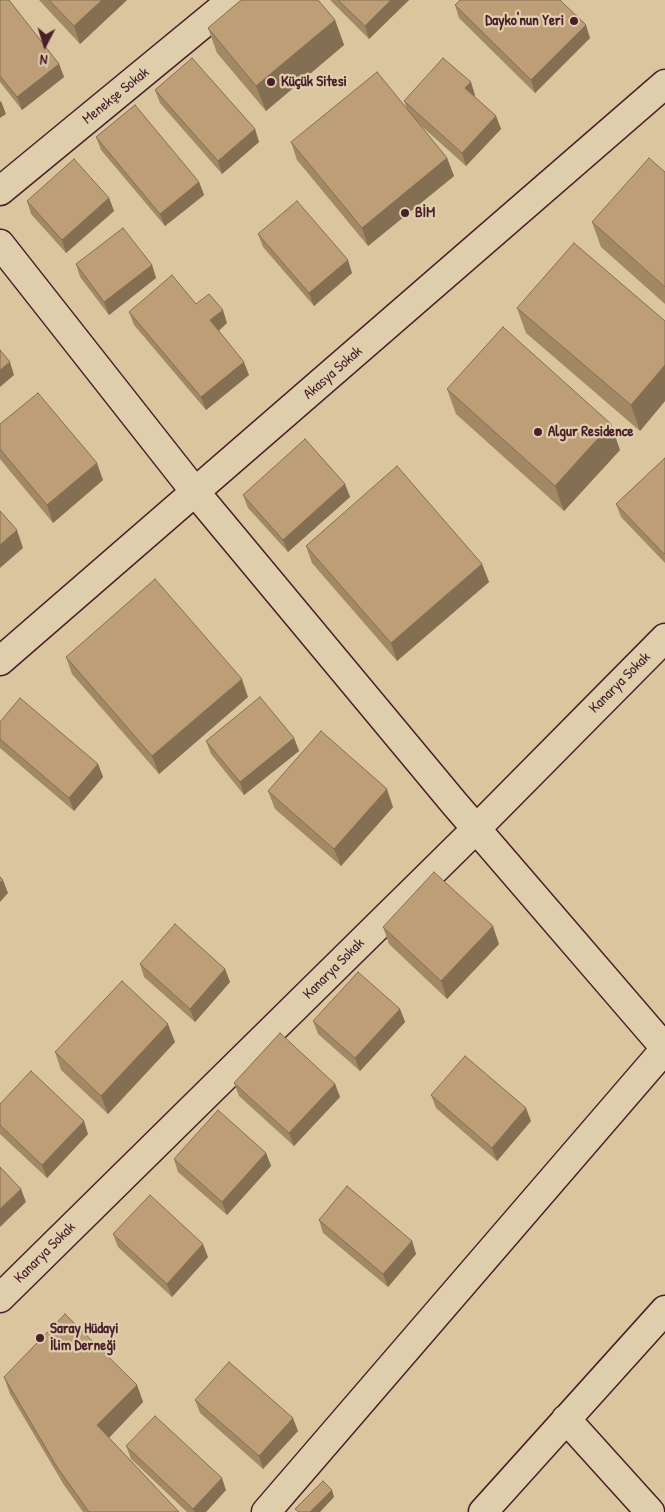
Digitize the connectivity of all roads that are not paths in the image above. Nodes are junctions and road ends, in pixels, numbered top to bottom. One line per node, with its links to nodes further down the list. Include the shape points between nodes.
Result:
1 (232, 0): 3 (street, Menekşe Sokak)
2 (665, 84): 5 (street, Akasya Sokak)
3 (0, 191)
4 (0, 244): 5 (street)
5 (196, 493): 7 (street, Akasya Sokak); 8 (street)
6 (665, 638): 8 (street, Kanarya Sokak)
7 (0, 661)
8 (477, 828): 9 (street); 10 (street, Kanarya Sokak)
9 (665, 1049): 13 (street)
10 (0, 1298)
11 (665, 1310): 12 (street)
12 (566, 1419): 14 (street); 15 (street)
13 (266, 1512)
14 (483, 1512)
15 (650, 1512)

